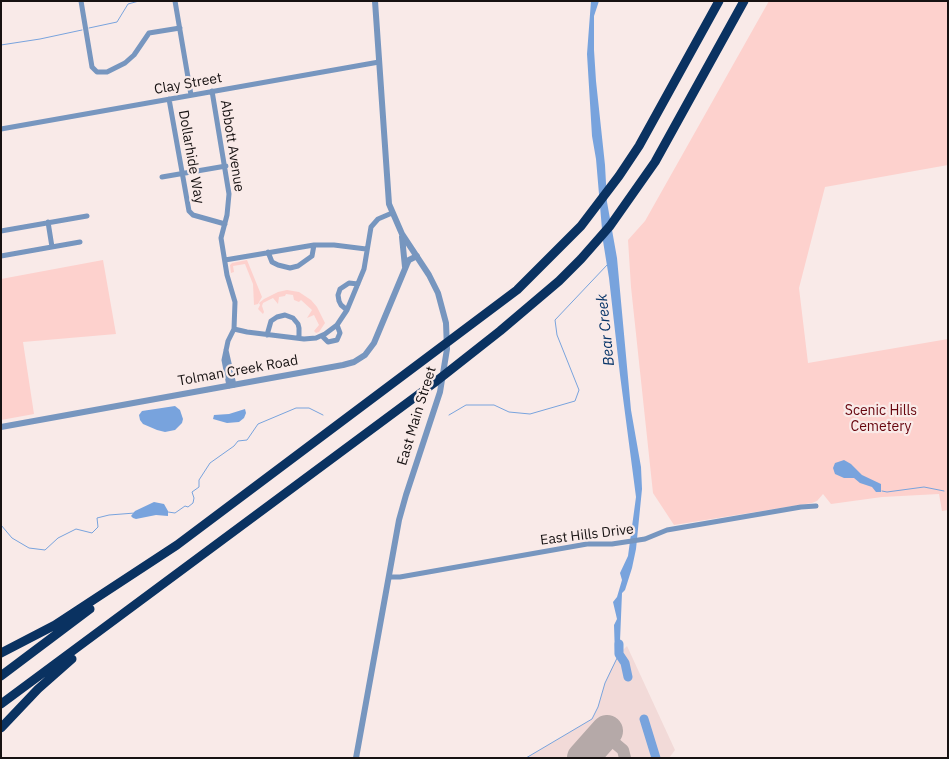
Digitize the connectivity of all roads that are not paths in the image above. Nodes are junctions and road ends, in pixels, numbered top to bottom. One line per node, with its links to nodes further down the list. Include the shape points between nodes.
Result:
1 (81, 1): 6 (street, via 92,67 97,72 107,72 125,63 149,33)
2 (175, 1): 6 (street)
3 (375, 1): 7 (street, East Main Street)
4 (719, 1): 41 (highway, via 620,176 582,226 538,270 487,314)
5 (744, 1): 42 (highway, via 655,162 621,212 548,292 479,348)
6 (180, 28): 9 (street)
7 (379, 62): 8 (street, Clay Street); 15 (street, East Main Street, via 388,196)
8 (212, 91): 9 (street, Clay Street); 12 (street, Abbott Avenue)
9 (191, 95): 10 (street, Clay Street)
10 (169, 99): 11 (street, Clay Street); 13 (street, Dollarhide Way)
11 (1, 129)
12 (226, 166): 13 (street); 18 (street, Abbott Avenue, via 230,194)
13 (182, 174): 14 (street); 18 (street, Dollarhide Way, via 189,211)
14 (162, 177)
15 (392, 213): 20 (street, East Main Street); 24 (street, via 378,219 371,227)
16 (87, 216): 17 (street)
17 (48, 222): 19 (street); 23 (street)
18 (225, 224): 28 (street, Abbott Avenue, via 221,238)
19 (1, 231)
20 (402, 234): 27 (street, East Main Street); 29 (street)
21 (80, 242): 23 (street)
22 (314, 245): 24 (street); 25 (street); 25 (street, via 312,256 290,268 272,262)
23 (52, 247): 26 (street)
24 (366, 249): 30 (street, via 364,269)
25 (268, 252): 28 (street)
26 (1, 256)
27 (417, 256): 29 (street, Tolman Creek Road, via 409,260); 40 (street, East Main Street, via 435,287 444,314 447,356 438,399 403,504)
28 (225, 260): 33 (street, Abbott Avenue, via 235,302)
29 (404, 271): 37 (street, Tolman Creek Road, via 374,343 359,359 344,365)
30 (358, 284): 31 (street); 31 (street, via 349,283 340,290 340,305)
31 (347, 310): 32 (street)
32 (337, 325): 35 (street); 35 (street, via 340,333 337,340 328,342)
33 (234, 329): 34 (street); 37 (street, Abbott Avenue, via 224,360)
34 (268, 335): 36 (street); 36 (street, via 271,321 285,315 298,324)
35 (322, 336): 36 (street)
36 (299, 338)
37 (231, 385): 38 (street, Tolman Creek Road)
38 (1, 427)
39 (816, 506): 40 (street, East Hills Drive, via 667,530 622,543 587,544 400,578)
40 (389, 577): 47 (street, East Main Street)
41 (129, 578): 43 (highway, via 55,625); 44 (highway)
42 (145, 598): 45 (highway); 46 (highway, via 51,677)
43 (1, 654)
44 (1, 676)
45 (1, 704)
46 (1, 728)
47 (356, 758)

